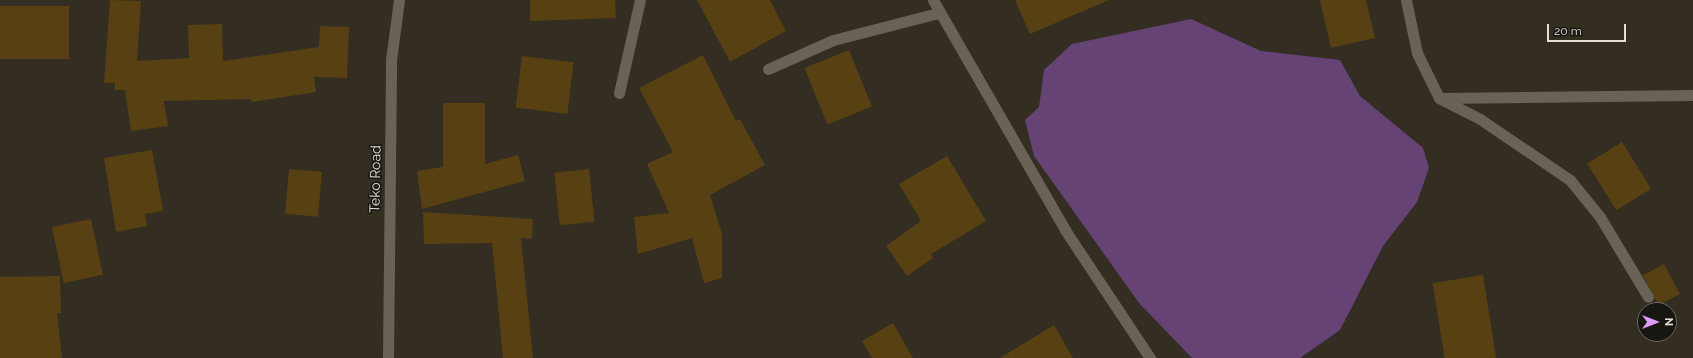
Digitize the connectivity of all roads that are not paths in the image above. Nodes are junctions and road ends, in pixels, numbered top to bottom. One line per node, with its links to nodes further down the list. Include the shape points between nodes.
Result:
1 (398, 0): 11 (street, Teko Road, via 391,60)
2 (640, 0): 7 (street)
3 (933, 0): 5 (street)
4 (1406, 0): 9 (street, via 1417,53)
5 (938, 13): 6 (street, via 833,40); 12 (street, via 1065,230)
6 (768, 69)
7 (619, 93)
8 (1693, 95): 9 (street)
9 (1439, 98): 10 (street, via 1487,123 1570,180 1600,217)
10 (1648, 297)
11 (388, 358)
12 (1150, 358)

